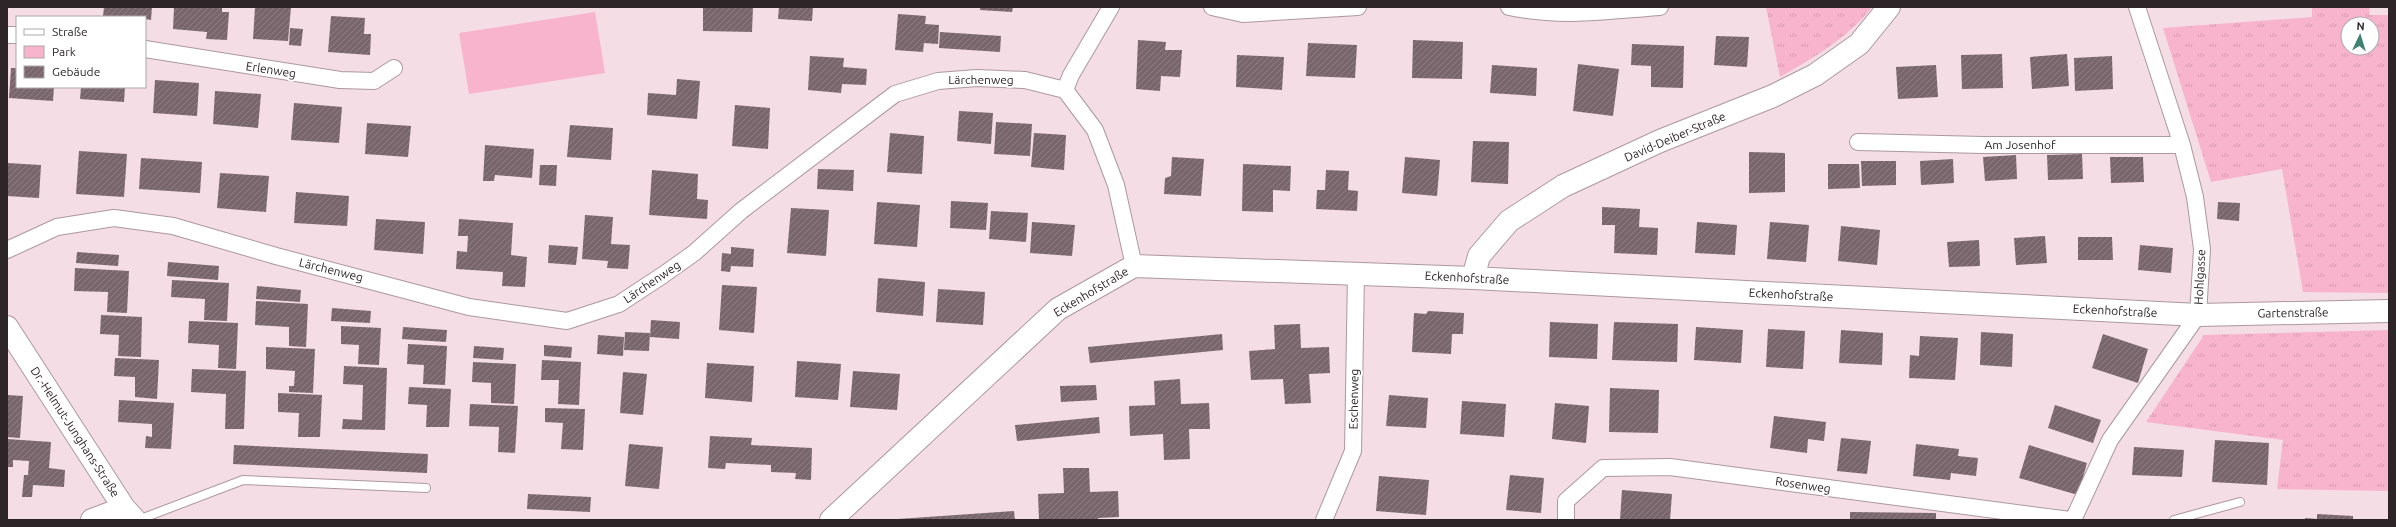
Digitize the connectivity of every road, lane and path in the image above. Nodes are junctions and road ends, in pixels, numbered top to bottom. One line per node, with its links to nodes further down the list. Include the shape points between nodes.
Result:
1 (1111, 7): 10 (street, via 1071,75)
2 (1212, 7): 3 (street, via 1243,14)
3 (1358, 7)
4 (1509, 7): 5 (street, via 1536,13 1561,14)
5 (1660, 7)
6 (1889, 7): 16 (street, David-Deiber-Straße, via 1859,44 1815,74 1773,96 1660,141 1563,186 1509,221 1479,256)
7 (2137, 7): 12 (street, Hohlgasse)
8 (146, 50): 9 (street, Erlenweg, via 340,80 374,81)
9 (394, 68)
10 (1065, 90): 13 (street, Lärchenweg, via 1025,80 977,78 938,81 895,94 741,211 694,253 663,275 618,304 567,321 469,307 173,226 114,218 57,227); 14 (street, via 1095,130 1116,185)
11 (1858, 142): 12 (street, Am Josenhof)
12 (2182, 145): 18 (street, Hohlgasse, via 2195,197 2202,249)
13 (7, 250)
14 (1134, 266): 15 (street, Eckenhofstraße); 24 (street, Eckenhofstraße, via 1058,309)
15 (1356, 273): 16 (street, Eckenhofstraße); 25 (street, Eschenweg, via 1353,451)
16 (1473, 278): 18 (street, Eckenhofstraße)
17 (2389, 311): 18 (street, Gartenstraße)
18 (2198, 315): 28 (street, Hohlgasse, via 2110,440)
19 (7, 327): 22 (street, Dr.-Helmut-Junghans-Straße)
20 (426, 488): 22 (lane, via 243,480)
21 (2240, 502): 29 (lane)
22 (132, 516): 23 (street, Dr.-Helmut-Junghans-Straße)
23 (92, 520)
24 (831, 520)
25 (1324, 520)
26 (1566, 520): 27 (street, Rosenweg, via 1566,501 1603,468 1670,467)
27 (2070, 520)
28 (2073, 520)
29 (2174, 520)

